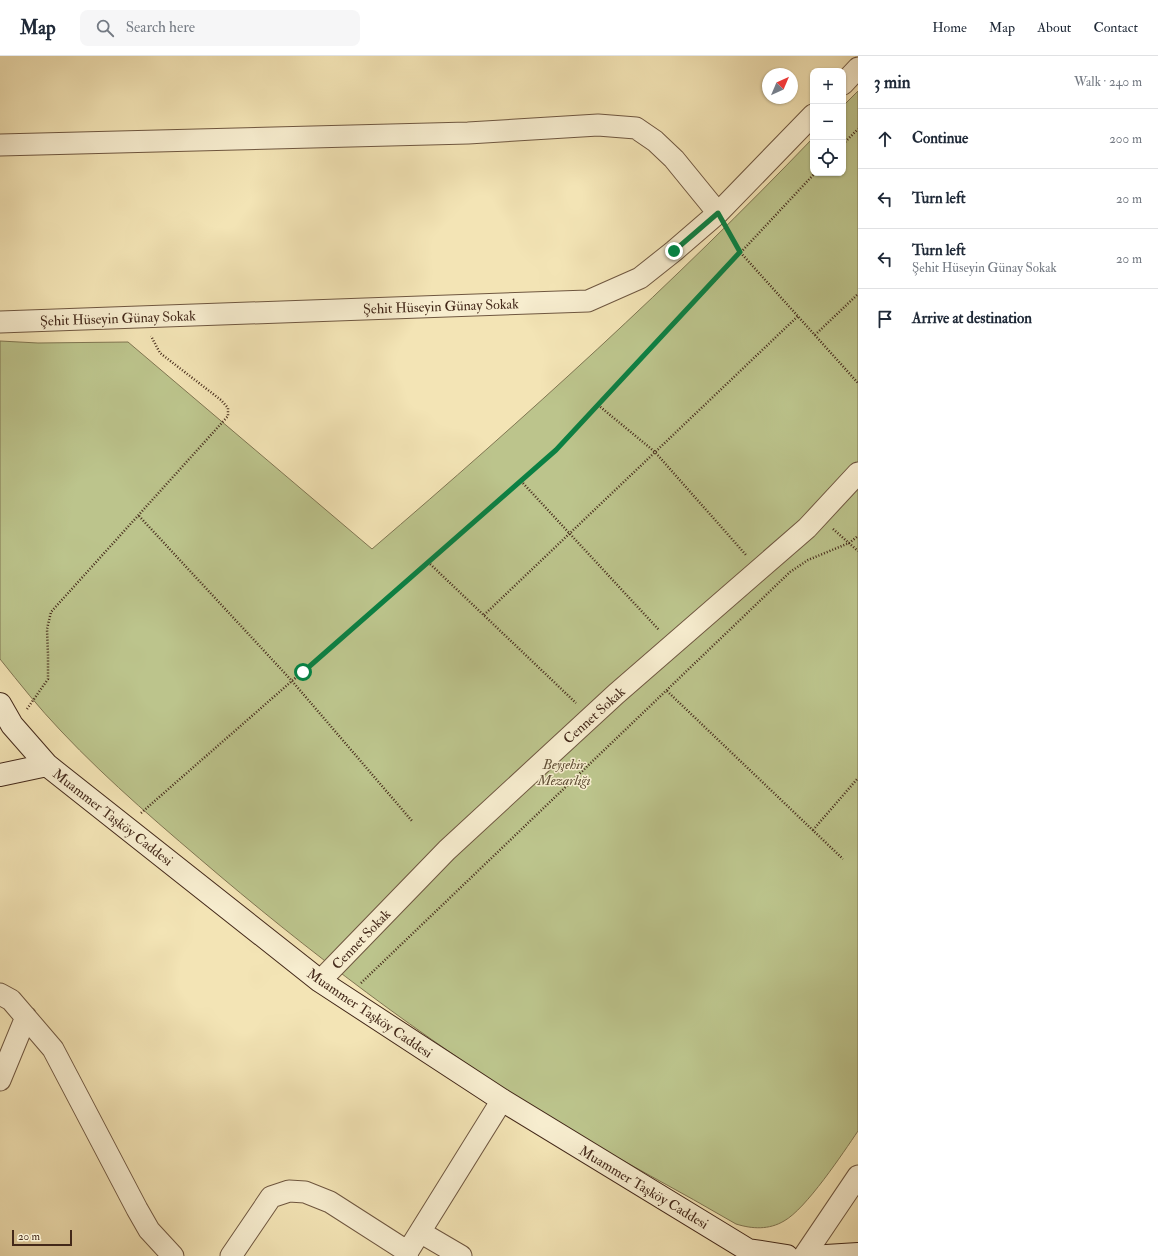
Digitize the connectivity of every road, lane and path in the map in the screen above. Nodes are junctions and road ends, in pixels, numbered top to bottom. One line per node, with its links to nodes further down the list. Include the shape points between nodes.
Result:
1 (858, 68): 2 (street)
2 (846, 81)
3 (810, 118): 8 (street, Şehit Hüseyin Günay Sokak)
4 (858, 129): 5 (path)
5 (846, 141)
6 (0, 145): 8 (street, via 468,133 598,126 636,128 674,159)
7 (812, 176): 9 (path)
8 (718, 213): 9 (path); 12 (street, Şehit Hüseyin Günay Sokak, via 640,278 588,301)
9 (740, 252): 11 (path); 16 (path)
10 (858, 294): 14 (path)
11 (798, 316): 14 (path); 17 (path)
12 (147, 317): 13 (street, Şehit Hüseyin Günay Sokak); 20 (path, via 148,329 160,353 221,400 228,408 228,416)
13 (0, 322)
14 (815, 335): 15 (path)
15 (858, 383)
16 (598, 405): 17 (path); 19 (path, via 556,450)
17 (656, 452): 22 (path); 27 (path)
18 (858, 473): 21 (street, Cennet Sokak)
19 (521, 481): 22 (path); 26 (path)
20 (139, 516): 30 (path); 34 (path, via 51,612 47,629 48,679 32,703)
21 (818, 516): 24 (path); 27 (street, Cennet Sokak)
22 (570, 534): 28 (path); 29 (path)
23 (858, 536): 24 (path)
24 (849, 543): 25 (path); 31 (path, via 808,560 790,572)
25 (858, 551)
26 (428, 562): 28 (path); 30 (path)
27 (760, 570): 29 (street, Cennet Sokak)
28 (484, 616): 33 (path)
29 (672, 645): 33 (street, Cennet Sokak)
30 (292, 681): 38 (path); 39 (path)
31 (667, 691): 40 (path); 44 (path)
32 (0, 704): 34 (street, Muammer Taşköy Caddesi)
33 (591, 717): 42 (street, Cennet Sokak, via 447,850)
34 (12, 725): 35 (street, Muammer Taşköy Caddesi)
35 (47, 765): 36 (street); 39 (street, Muammer Taşköy Caddesi)
36 (0, 775)
37 (858, 778): 40 (path)
38 (412, 821)
39 (125, 827): 42 (street, Muammer Taşköy Caddesi)
40 (813, 830): 41 (path)
41 (843, 859)
42 (320, 981): 44 (street, Muammer Taşköy Caddesi)
43 (0, 994): 45 (street, via 11,1000)
44 (346, 998): 47 (street, Muammer Taşköy Caddesi)
45 (26, 1016): 46 (street); 53 (street, via 53,1048 146,1224)
46 (0, 1080)
47 (502, 1100): 49 (street); 50 (street, Muammer Taşköy Caddesi)
48 (858, 1176): 57 (street)
49 (420, 1232): 51 (street); 55 (street)
50 (753, 1253): 56 (street, Muammer Taşköy Caddesi)
51 (407, 1254): 54 (street, via 330,1202 305,1192 289,1191 271,1197)
52 (858, 1254): 58 (street)
53 (173, 1256)
54 (231, 1256)
55 (460, 1256)
56 (787, 1256)
57 (804, 1256)
58 (826, 1256)

